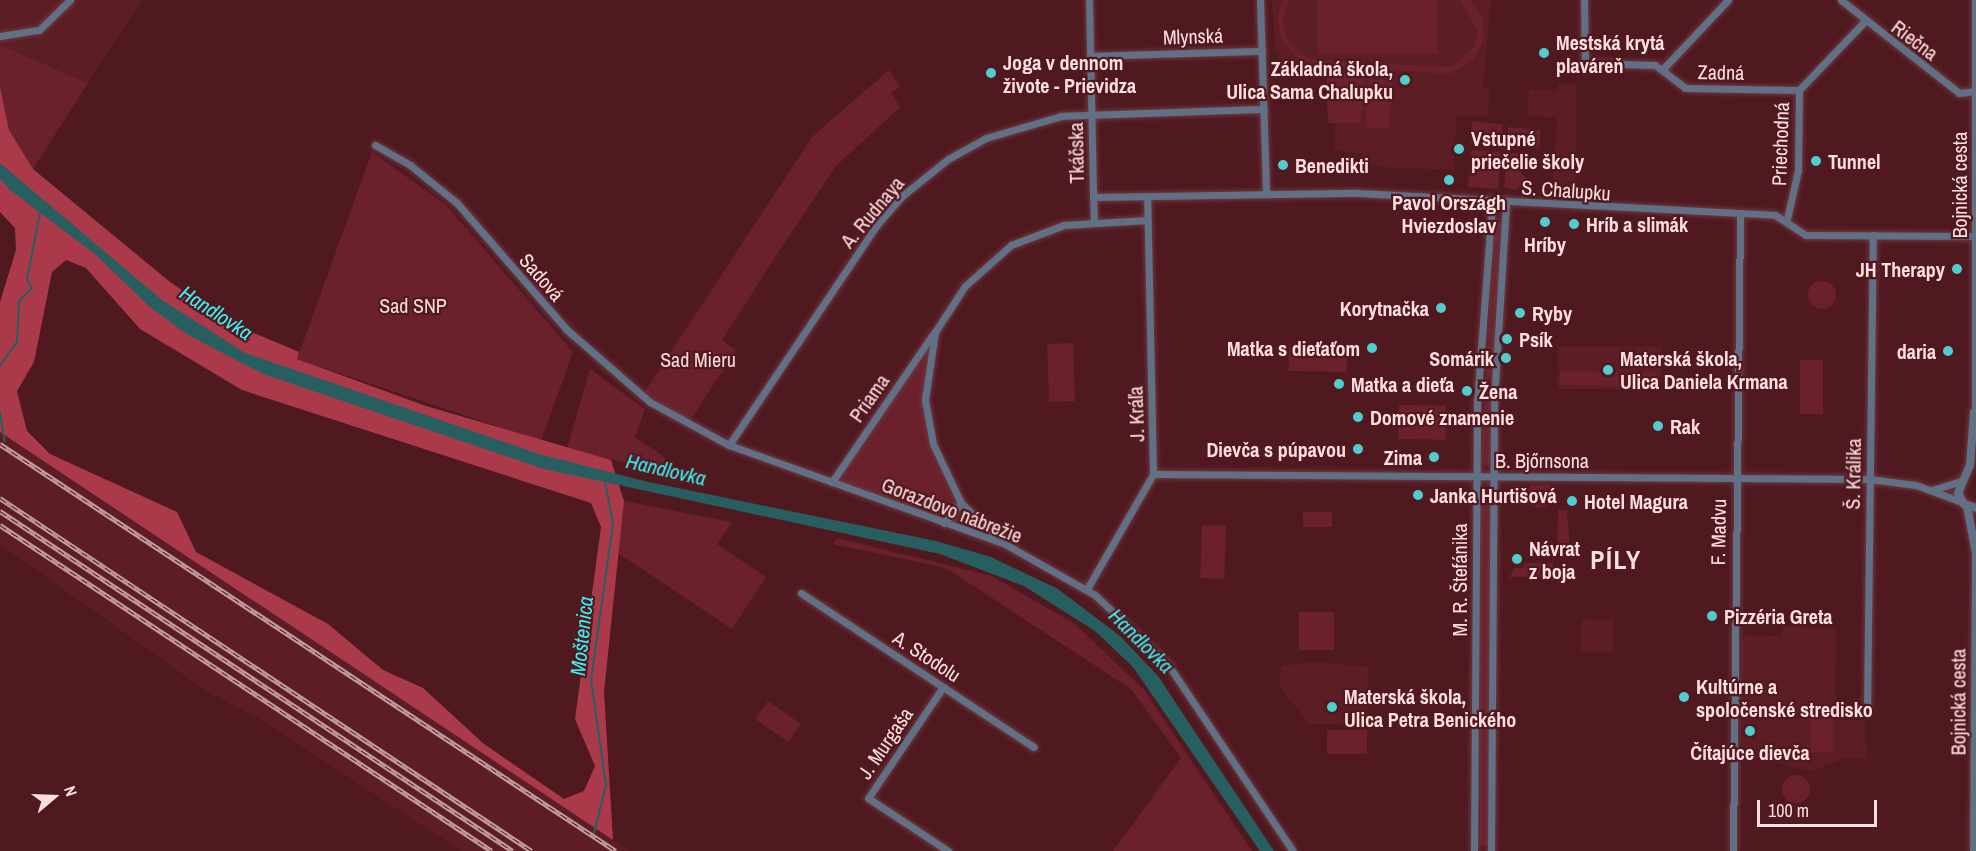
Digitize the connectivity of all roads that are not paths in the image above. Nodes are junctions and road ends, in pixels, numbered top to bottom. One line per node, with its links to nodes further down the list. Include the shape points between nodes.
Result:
1 (70, 0): 9 (street, via 39,30)
2 (1089, 0): 11 (street, Tkáčska)
3 (1260, 0): 10 (street)
4 (1584, 0): 12 (street, via 1585,63)
5 (1728, 0): 12 (street)
6 (1841, 0): 8 (street, Riečna)
7 (1976, 0): 14 (street, Bojnická cesta)
8 (1864, 22): 13 (street, Priechodná); 14 (street, Riečna, via 1959,93)
9 (0, 36)
10 (1262, 51): 11 (street, Mlynská); 15 (street)
11 (1090, 56): 16 (street, Tkáčska)
12 (1662, 70): 13 (street, Zadná, via 1685,88)
13 (1799, 90): 24 (street, Priechodná, via 1798,170)
14 (1976, 91): 28 (street, Bojnická cesta)
15 (1264, 109): 16 (street, A. Rudnaya); 18 (street)
16 (1092, 114): 19 (street, Tkáčska); 33 (street, A. Rudnaya, via 1028,123 986,138 948,159 902,195)
17 (375, 145): 32 (street, Sadová, via 410,165 457,203 600,363 633,391)
18 (1266, 192): 20 (street, S. Chalupku); 21 (street, S. Chalupku)
19 (1093, 197): 20 (street, S. Chalupku); 26 (street)
20 (1147, 197): 25 (street)
21 (1492, 202): 22 (street, S. Chalupku); 35 (street, M. R. Štefánika)
22 (1506, 203): 23 (street, S. Chalupku); 36 (street, M. R. Štefánika)
23 (1740, 213): 24 (street, S. Chalupku); 38 (street, F. Madvu)
24 (1787, 219): 27 (street, S. Chalupku, via 1806,235)
25 (1147, 220): 26 (street); 34 (street, J. Kráľa)
26 (1094, 221): 29 (street, Priama, via 1051,228 1011,245 965,286)
27 (1873, 235): 28 (street, S. Chalupku); 39 (street, Š. Králika)
28 (1975, 236): 30 (street, Bojnická cesta)
29 (935, 332): 41 (street, Priama); 43 (street, via 926,381 927,417 939,461)
30 (1975, 405): 31 (street, Bojnická cesta); 40 (street, Bojnická cesta)
31 (1976, 416)
32 (690, 425): 33 (street, Gorazdovo nábrežie)
33 (729, 445): 41 (street, Gorazdovo nábrežie)
34 (1153, 474): 35 (street, B. Bjőrnsona); 48 (street)
35 (1476, 476): 36 (street, B. Bjőrnsona); 57 (street, M. R. Štefánika)
36 (1494, 476): 38 (street, B. Bjőrnsona); 58 (street, M. R. Štefánika)
37 (1976, 476): 40 (street)
38 (1736, 478): 39 (street, B. Bjőrnsona); 59 (street, F. Madvu)
39 (1869, 479): 42 (street, B. Bjőrnsona); 52 (street, Š. Králika)
40 (1964, 479): 42 (street, B. Bjőrnsona); 44 (street, Bojnická cesta)
41 (831, 482): 45 (street, Gorazdovo nábrežie)
42 (1929, 490): 44 (street, B. Bjőrnsona)
43 (961, 503): 45 (street); 46 (street)
44 (1968, 505): 47 (street, Bojnická cesta)
45 (944, 523): 46 (street, Gorazdovo nábrežie)
46 (1005, 544): 48 (street, Gorazdovo nábrežie)
47 (1976, 553): 50 (street, Bojnická cesta)
48 (1087, 589): 56 (street, Gorazdovo nábrežie, via 1167,663)
49 (801, 593): 51 (street, A. Stodolu)
50 (1976, 629): 54 (street, Bojnická cesta)
51 (943, 687): 53 (street, A. Stodolu); 55 (street, J. Murgaša, via 868,798)
52 (1867, 712)
53 (1034, 747)
54 (1975, 769): 60 (street, Bojnická cesta)
55 (948, 851)
56 (1293, 851)
57 (1474, 851)
58 (1491, 851)
59 (1733, 851)
60 (1974, 851)

